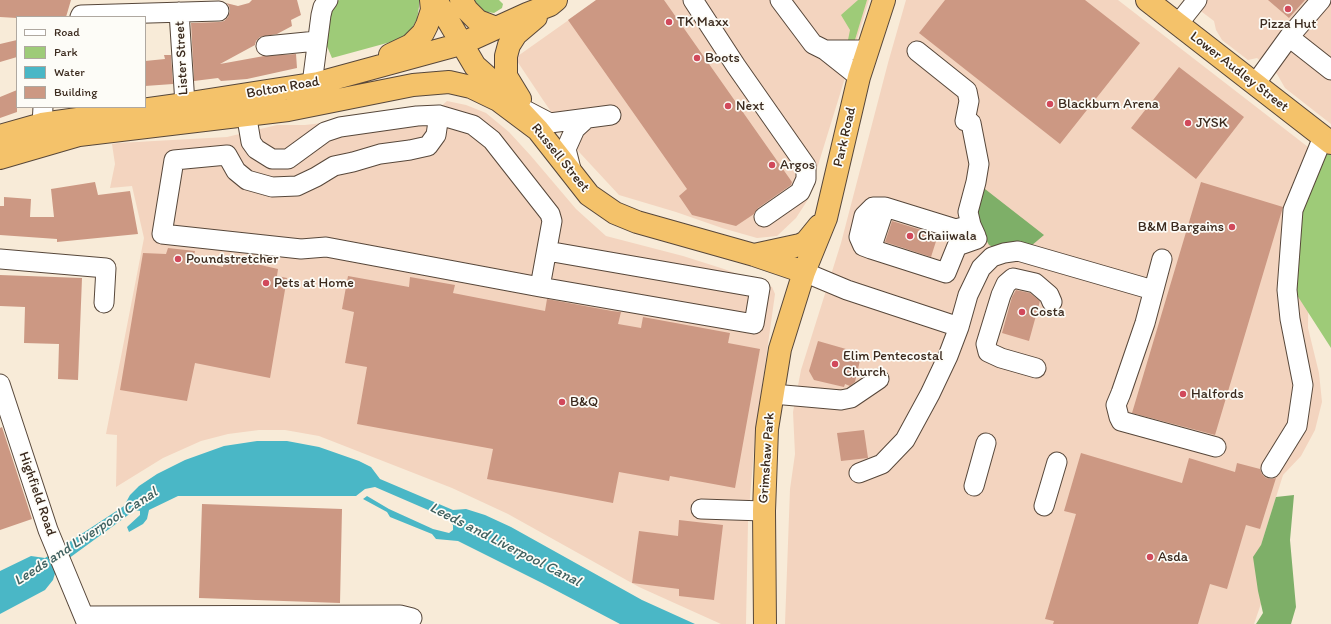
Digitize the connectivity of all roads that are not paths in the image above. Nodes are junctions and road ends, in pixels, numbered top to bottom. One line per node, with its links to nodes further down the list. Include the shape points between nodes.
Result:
1 (328, 0): 19 (street, via 323,7)
2 (431, 0): 26 (highway, via 432,10 427,25 411,45)
3 (436, 0): 20 (highway, Russell Street)
4 (455, 0): 20 (highway, via 458,26)
5 (461, 0): 17 (highway, via 478,20)
6 (693, 0): 45 (street, via 806,166 806,179 800,192)
7 (780, 0): 22 (street, via 813,44)
8 (884, 0): 23 (highway, Park Road)
9 (1147, 0): 16 (highway, Lower Audley Street)
10 (1197, 0): 16 (street)
11 (1322, 0): 18 (street)
12 (553, 2): 17 (highway, Bolton Road); 35 (highway, via 516,34 506,56 506,76)
13 (219, 11): 14 (street)
14 (180, 12): 15 (street); 31 (street, Lister Street)
15 (81, 16)
16 (1178, 24): 29 (highway, Lower Audley Street)
17 (496, 28): 20 (highway, Bolton Road)
18 (1289, 37): 25 (street); 29 (street)
19 (317, 41): 21 (street); 28 (street)
20 (454, 42): 26 (highway, Bolton Road); 30 (highway); 40 (highway, Russell Street)
21 (266, 46)
22 (825, 50): 23 (street); 27 (street)
23 (868, 50): 27 (highway, Park Road)
24 (917, 51): 47 (street, via 967,91 968,122 979,164 968,212)
25 (1331, 70)
26 (345, 75): 28 (highway, Bolton Road)
27 (859, 77): 46 (highway, Park Road)
28 (312, 84): 32 (highway, Bolton Road)
29 (1255, 84): 42 (highway, Lower Audley Street)
30 (413, 85): 32 (highway, Bolton Road, via 288,110); 40 (highway, Bolton Road, via 449,82 471,87 498,100)
31 (185, 104): 32 (highway, Bolton Road); 33 (highway, Bolton Road)
32 (245, 106): 36 (street, via 251,142 256,149 272,159 288,159 325,132 340,127); 43 (highway, Bolton Road, via 79,135)
33 (146, 107)
34 (138, 108): 38 (highway, Bolton Road)
35 (527, 111): 39 (street, via 550,123); 40 (highway)
36 (439, 115): 48 (street, via 473,125 492,140 514,167 550,214 552,221); 54 (street, via 436,135 428,146 380,154 334,166 297,186 272,186 247,180 236,171 227,155 174,160 162,234 301,249 326,247)
37 (611, 115): 39 (street)
38 (43, 116): 41 (highway, Bolton Road)
39 (587, 118): 44 (street, via 575,129 566,149)
40 (538, 130): 44 (highway, Russell Street)
41 (0, 136)
42 (1327, 140): 66 (street, via 1293,210 1286,290 1303,385 1297,426)
43 (0, 158)
44 (572, 174): 49 (highway, Russell Street, via 590,195 615,213)
45 (764, 217)
46 (826, 218): 49 (highway, Russell Street, via 806,242); 53 (highway, Park Road)
47 (974, 232): 47 (street, via 885,207 873,207 864,216 859,237 863,246 871,250 946,273 957,246); 50 (street)
48 (547, 251): 54 (street); 54 (street, via 760,288 754,324)
49 (754, 255): 53 (highway, Russell Street)
50 (992, 257): 55 (street, via 1018,251); 58 (street, via 981,268 968,295)
51 (0, 259): 57 (street, via 106,268)
52 (1162, 259): 55 (street)
53 (804, 272): 58 (street, via 847,290); 62 (highway, Grimshaw Park, via 780,348)
54 (540, 287)
55 (1153, 290): 64 (street, via 1134,356 1116,405 1121,421)
56 (1052, 302): 59 (street, via 1049,295 1035,283 1013,278 1006,284 1001,295 986,344 988,352)
57 (104, 303)
58 (959, 327): 67 (street, via 930,394 905,440 882,464)
59 (1036, 368)
60 (879, 379): 62 (street, via 851,398 841,400)
61 (0, 384): 73 (street, Highfield Road, via 48,530)
62 (772, 394): 71 (highway, Grimshaw Park, via 767,429)
63 (986, 443): 68 (street)
64 (1216, 447)
65 (1057, 462): 69 (street)
66 (1271, 468)
67 (859, 473)
68 (974, 486)
69 (1044, 506)
70 (701, 509): 71 (street)
71 (764, 512): 74 (highway, Grimshaw Park)
72 (404, 619): 73 (street)
73 (85, 620)
74 (765, 624)

